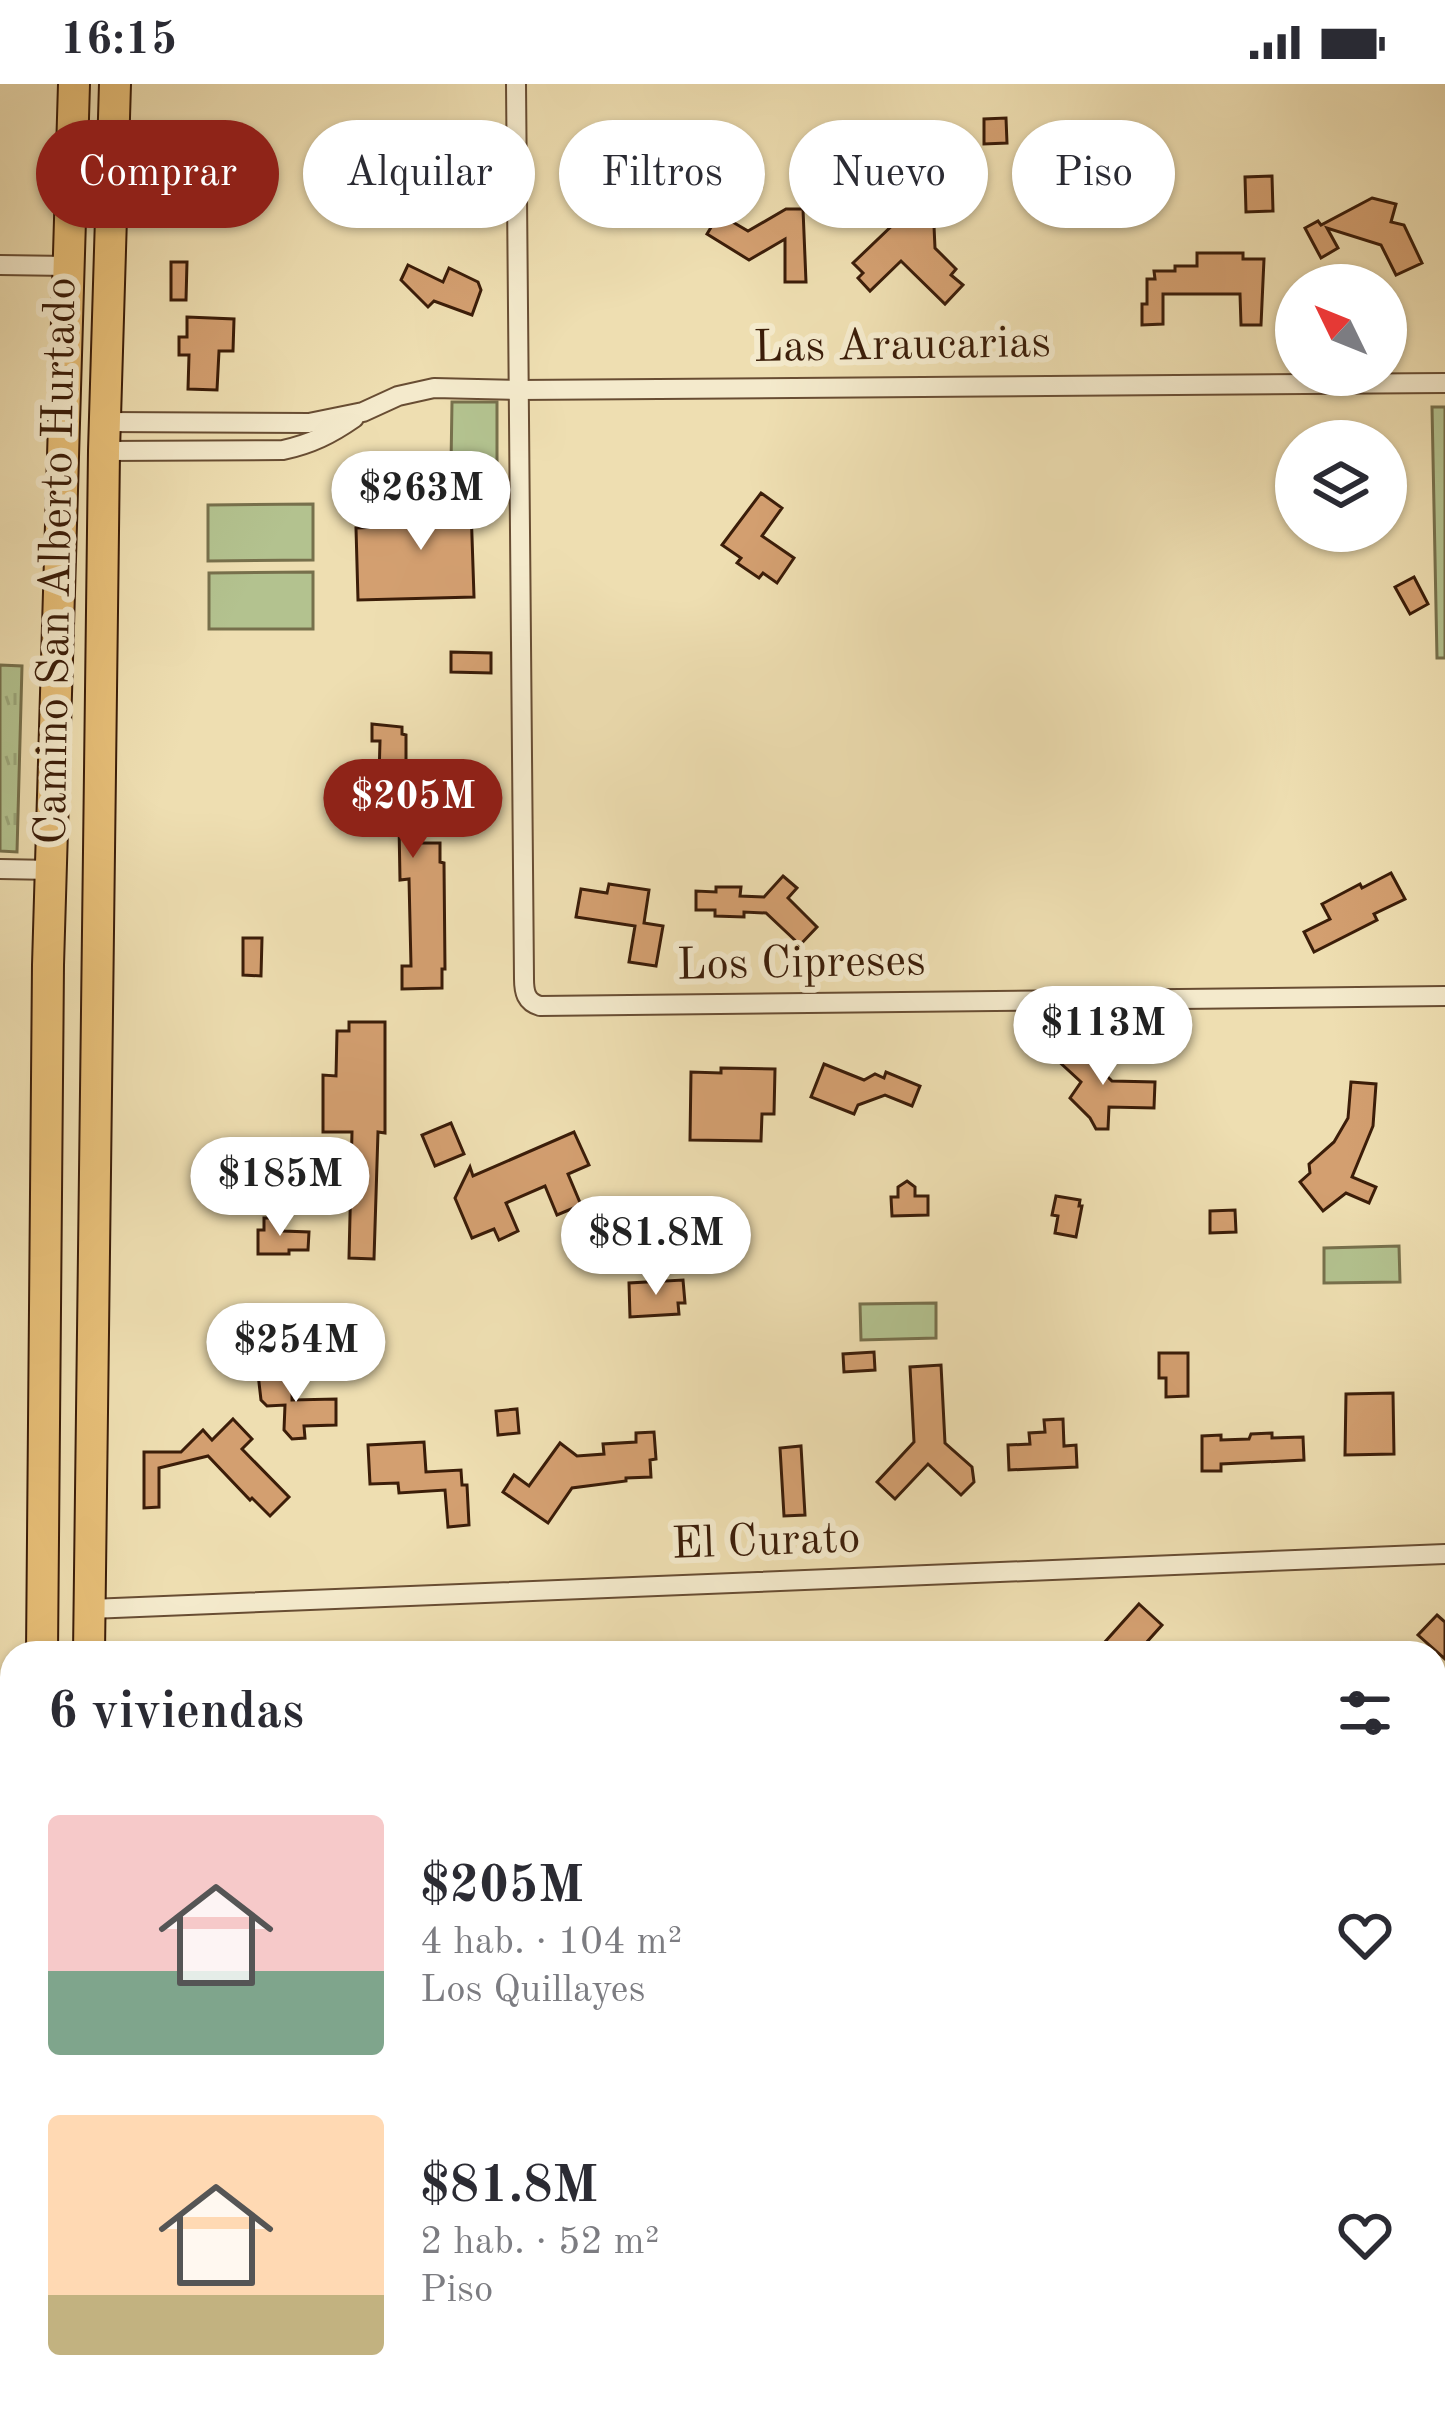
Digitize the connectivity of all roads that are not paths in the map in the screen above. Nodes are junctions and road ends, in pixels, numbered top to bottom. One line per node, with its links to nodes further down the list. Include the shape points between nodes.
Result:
1 (74, 84): 5 (main road, Camino San Alberto Hurtado)
2 (115, 84): 9 (main road, Camino San Alberto Hurtado)
3 (516, 84): 7 (street)
4 (0, 265): 5 (street)
5 (67, 266): 11 (main road, Camino San Alberto Hurtado)
6 (1445, 382): 7 (street, Las Araucarias)
7 (518, 390): 8 (street, Las Araucarias, via 434,388); 12 (street, Los Cipreses, via 529,1000 540,1006)
8 (363, 412): 9 (street, Las Araucarias); 9 (street, Las Araucarias, via 331,434 283,450)
9 (104, 436): 14 (main road, Camino San Alberto Hurtado)
10 (0, 868): 11 (street)
11 (52, 870): 15 (main road, Camino San Alberto Hurtado)
12 (1445, 996)
13 (1445, 1554): 14 (street, El Curato)
14 (89, 1609): 16 (main road, Camino San Alberto Hurtado)
15 (42, 1641)
16 (89, 1641)

